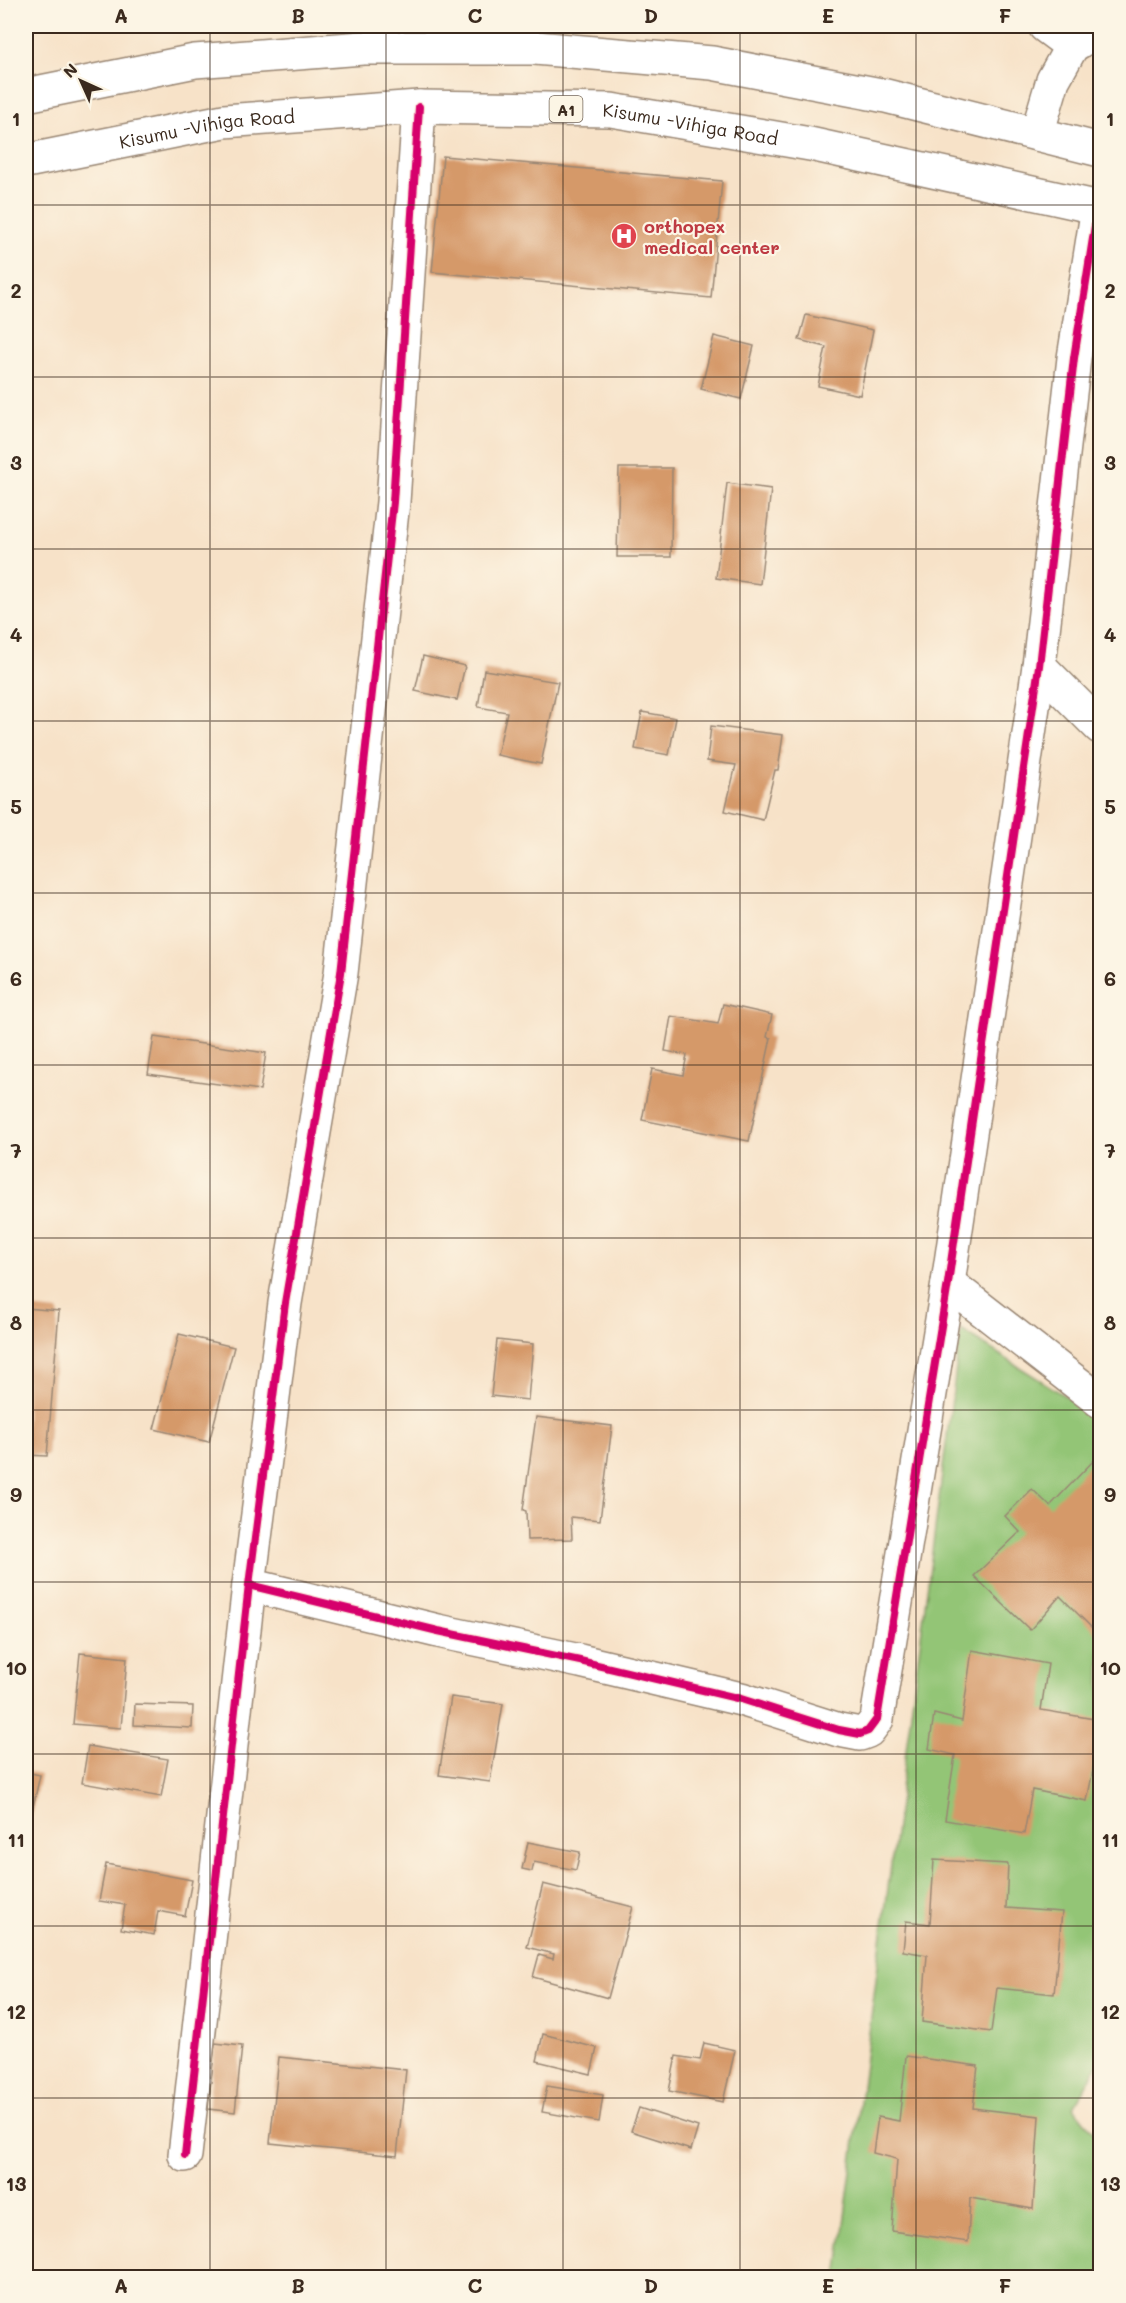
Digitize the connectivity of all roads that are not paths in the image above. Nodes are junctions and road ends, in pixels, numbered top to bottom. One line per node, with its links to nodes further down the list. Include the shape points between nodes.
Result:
1 (1045, 26): 3 (main road)
2 (1101, 29): 3 (main road)
3 (1072, 46): 6 (main road, via 1053,80)
4 (26, 95): 6 (main road, via 195,61 363,48 535,48 712,63 886,96)
5 (419, 106): 8 (main road, Kisumu -Vihiga Road / A1, via 224,121); 9 (main road, Kisumu -Vihiga Road / A1, via 611,110 810,144); 14 (main road, via 393,502 341,973 285,1303)
6 (1037, 134): 7 (main road)
7 (1101, 150)
8 (26, 161)
9 (1099, 208): 10 (main road, via 1074,358)
10 (1039, 666): 11 (main road); 12 (main road)
11 (1101, 728)
12 (948, 1283): 13 (main road); 14 (main road, via 877,1719 868,1731 860,1734 839,1730 730,1696)
13 (1101, 1401)
14 (249, 1585): 15 (main road)
15 (185, 2155)

